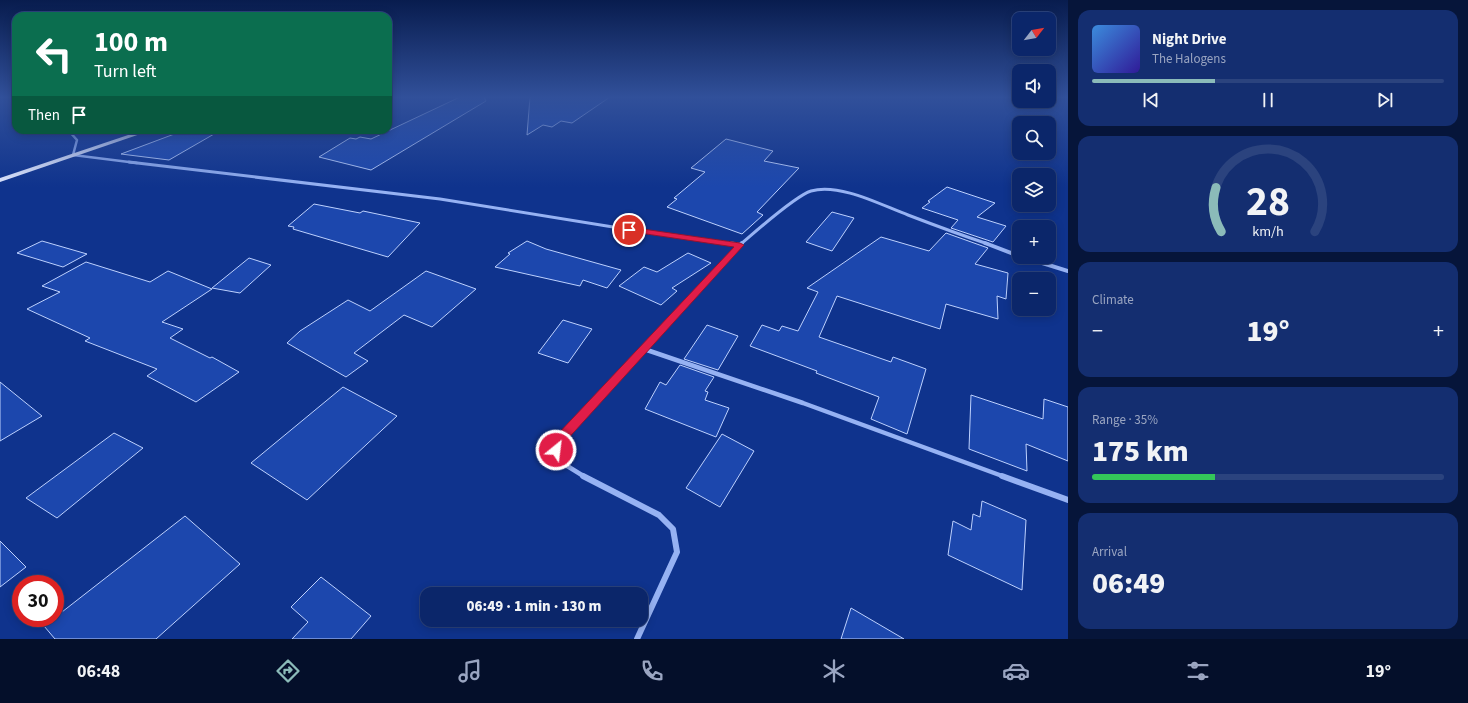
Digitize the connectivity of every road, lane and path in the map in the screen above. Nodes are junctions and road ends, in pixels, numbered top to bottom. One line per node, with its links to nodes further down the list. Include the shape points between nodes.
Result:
1 (72, 134): 3 (street, via 77,140)
2 (137, 134): 3 (main road)
3 (74, 155): 4 (main road); 5 (street, via 440,199)
4 (0, 180)
5 (740, 245): 6 (street, via 767,221 807,193 835,190); 9 (street)
6 (1012, 253)
7 (1046, 264): 8 (street)
8 (1068, 271)
9 (644, 349): 10 (street, via 803,403); 11 (street, via 560,440 556,450 564,464 659,515 673,529 677,552)
10 (1068, 500)
11 (637, 639)

